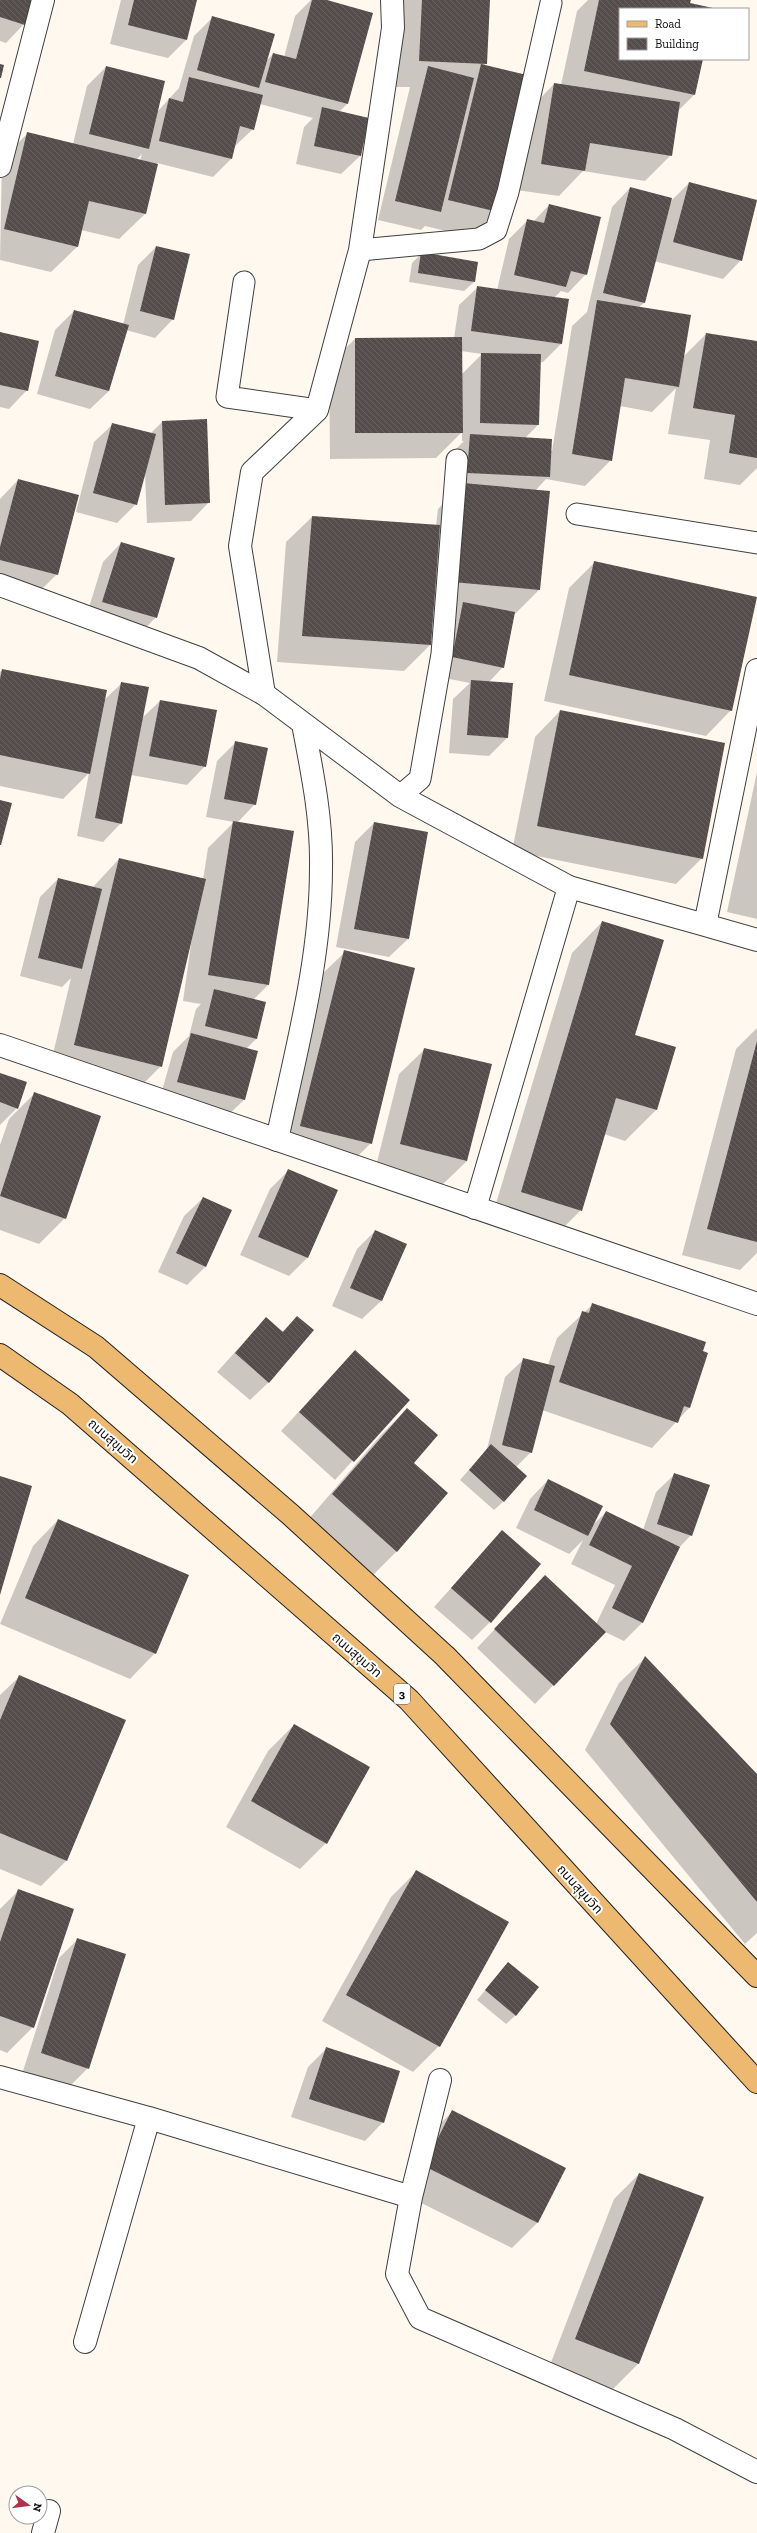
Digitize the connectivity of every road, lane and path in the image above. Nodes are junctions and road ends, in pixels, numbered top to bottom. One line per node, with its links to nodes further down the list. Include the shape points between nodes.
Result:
1 (43, 0): 4 (street)
2 (392, 0): 5 (street, via 393,28)
3 (551, 3): 5 (lane, via 508,192 496,230 479,239)
4 (0, 166)
5 (360, 250): 7 (street)
6 (244, 282): 7 (lane, via 227,397)
7 (317, 410): 13 (street, via 252,472 240,546)
8 (457, 460): 15 (lane, via 441,661 420,779)
9 (577, 514): 10 (lane)
10 (757, 543)
11 (0, 585): 13 (street, via 199,658)
12 (757, 670): 17 (street)
13 (264, 694): 14 (street)
14 (303, 724): 15 (street); 20 (street, via 315,788 322,868 314,963)
15 (400, 796): 16 (street)
16 (569, 887): 17 (street); 21 (street)
17 (705, 925): 18 (street)
18 (757, 940)
19 (0, 1045): 20 (street)
20 (277, 1140): 21 (street)
21 (475, 1208): 23 (street)
22 (0, 1285): 25 (main road, via 96,1347 297,1520 445,1656)
23 (757, 1304)
24 (0, 1355): 28 (main road, ถนนสุขุมวิท / 3, via 70,1404 409,1700)
25 (757, 1976)
26 (0, 2077): 29 (street)
27 (440, 2080): 30 (street)
28 (757, 2082)
29 (149, 2118): 30 (street); 31 (street)
30 (411, 2197): 32 (street, via 397,2274 420,2318 675,2429)
31 (86, 2342)
32 (757, 2472)
33 (50, 2511): 34 (street)
34 (43, 2533)

